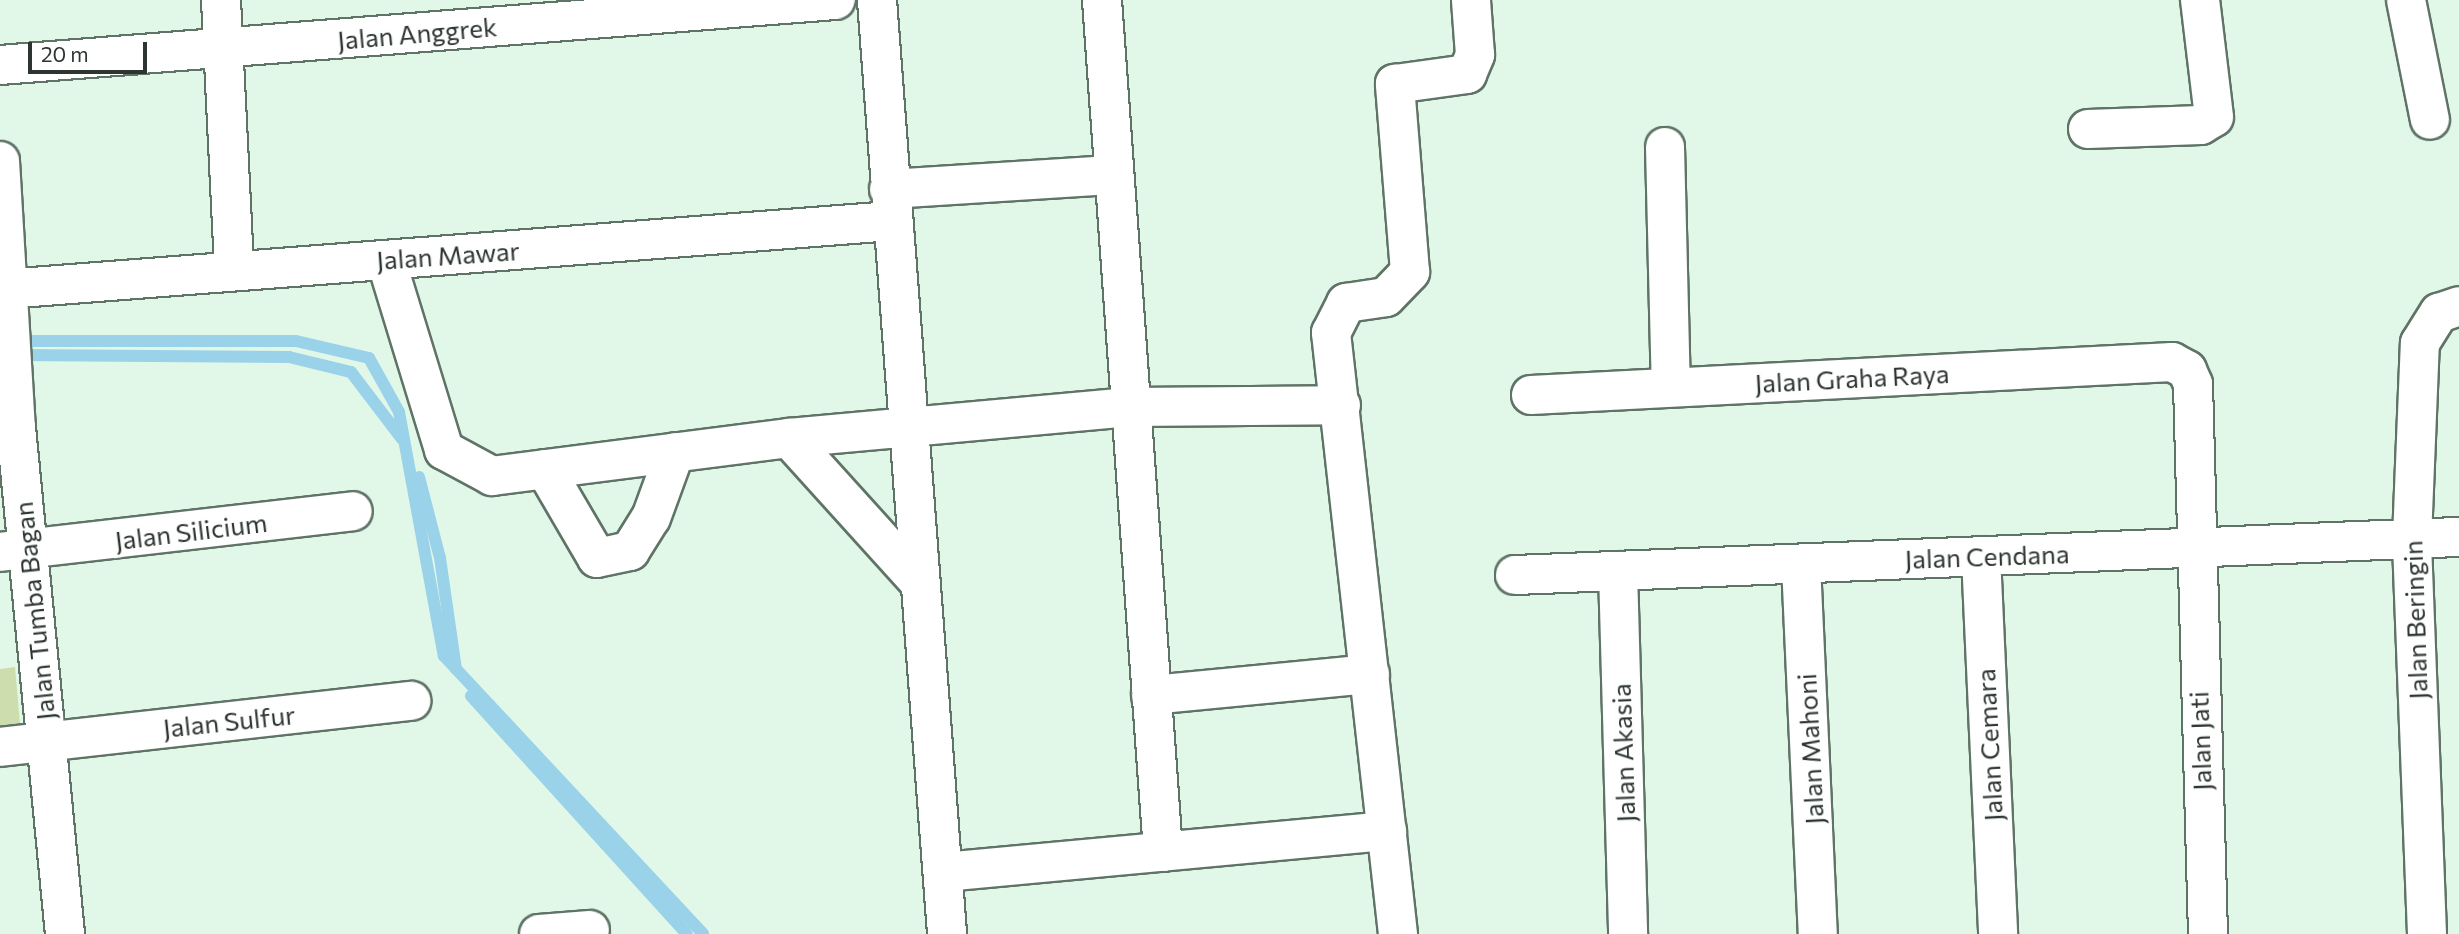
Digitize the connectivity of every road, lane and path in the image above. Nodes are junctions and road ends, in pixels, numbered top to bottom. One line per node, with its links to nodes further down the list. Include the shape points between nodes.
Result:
1 (221, 0): 8 (street)
2 (835, 0): 8 (street, Jalan Anggrek)
3 (877, 0): 15 (street)
4 (1102, 0): 14 (street)
5 (1471, 0): 23 (street, via 1475,55 1466,74 1395,84 1410,272 1386,297 1346,303 1336,316 1331,333)
6 (2200, 0): 11 (street, via 2214,117 2201,125)
7 (2406, 0): 10 (street)
8 (224, 48): 9 (street, Jalan Anggrek); 17 (street)
9 (0, 65)
10 (2430, 120)
11 (2088, 129)
12 (1665, 147): 21 (street)
13 (0, 161): 18 (street, Jalan Tumba Bagan)
14 (1112, 175): 15 (street, Jalan Mawar); 24 (street)
15 (890, 205): 16 (street, Jalan Mawar); 25 (street)
16 (386, 260): 17 (street, Jalan Mawar); 28 (street, via 444,450 492,476)
17 (234, 270): 18 (street, Jalan Mawar)
18 (7, 308): 33 (street, Jalan Tumba Bagan, via 16,428)
19 (2449, 310): 31 (street, Jalan Beringin, via 2420,343)
20 (2172, 362): 21 (street, Jalan Graha Raya); 32 (street, Jalan Jati, via 2188,370 2193,384)
21 (1671, 387): 22 (street, Jalan Graha Raya)
22 (1531, 396)
23 (1341, 405): 24 (street); 39 (street)
24 (1129, 407): 25 (street); 40 (street)
25 (905, 428): 26 (street); 38 (street)
26 (789, 438): 27 (street); 38 (street)
27 (675, 452): 28 (street); 28 (street, via 651,518 630,551 597,558)
28 (544, 469)
29 (353, 512): 33 (street, Jalan Silicium)
30 (2459, 537): 31 (street, Jalan Cendana)
31 (2412, 539): 32 (street, Jalan Cendana); 56 (street, Jalan Beringin)
32 (2193, 548): 34 (street, Jalan Cendana); 55 (street, Jalan Jati)
33 (14, 551): 42 (street, Jalan Tumba Bagan)
34 (1981, 556): 35 (street, Jalan Cendana); 54 (street, Jalan Cemara)
35 (1801, 564): 36 (street, Jalan Cendana); 53 (street, Jalan Mahoni)
36 (1618, 572): 37 (street, Jalan Cendana); 52 (street, Jalan Akasia)
37 (1515, 575)
38 (918, 581): 46 (street)
39 (1370, 674): 40 (street); 44 (street)
40 (1151, 695): 45 (street)
41 (411, 701): 42 (street, Jalan Sulfur)
42 (47, 741): 43 (street, Jalan Sulfur); 48 (street, Jalan Tumba Bagan)
43 (0, 747)
44 (1387, 831): 45 (street); 51 (street)
45 (1163, 852): 46 (street)
46 (944, 872): 50 (street)
47 (590, 930): 49 (street)
48 (65, 934)
49 (540, 934)
50 (947, 934)
51 (1398, 934)
52 (1628, 934)
53 (1818, 934)
54 (1998, 934)
55 (2208, 934)
56 (2427, 934)

